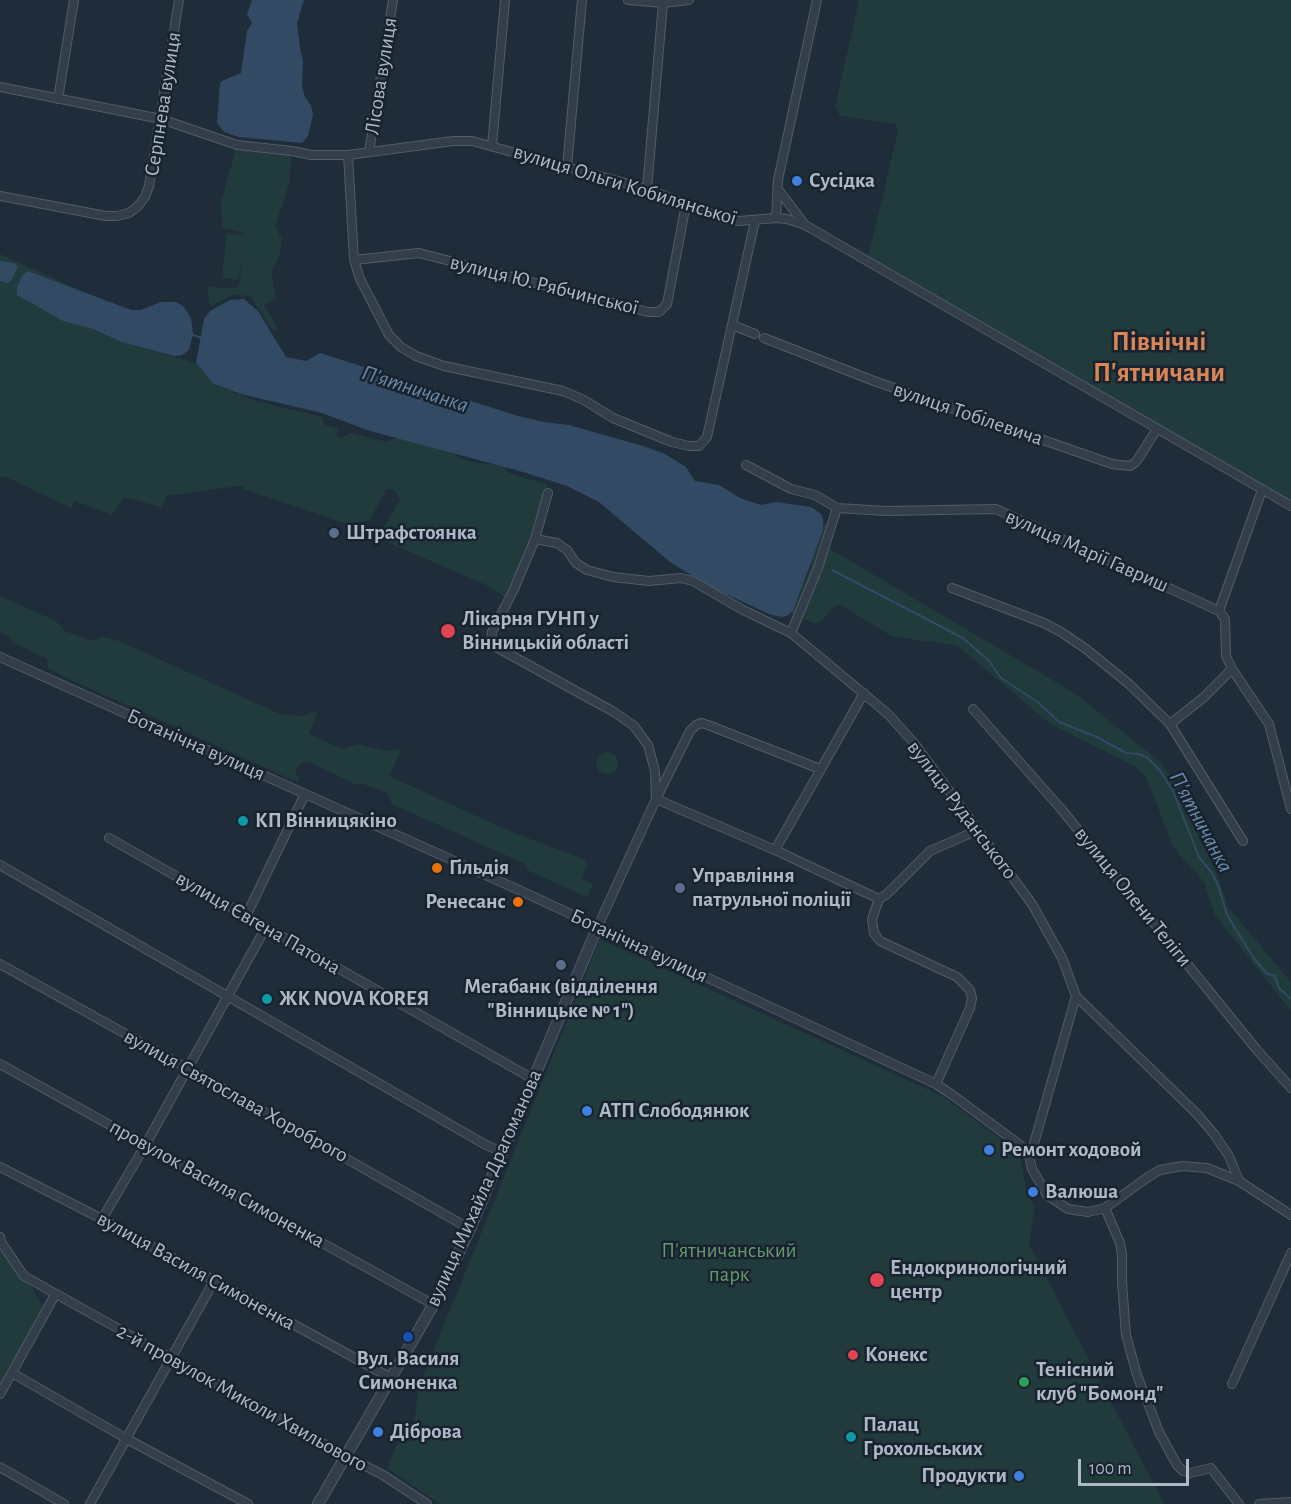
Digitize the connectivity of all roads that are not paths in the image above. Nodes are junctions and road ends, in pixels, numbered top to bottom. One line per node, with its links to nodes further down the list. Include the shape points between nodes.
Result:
1 (74, 0): 11 (street)
2 (179, 0): 12 (street, Серпнева вулиця)
3 (393, 0): 14 (street, Лісова вулиця)
4 (505, 0): 13 (street)
5 (582, 0): 16 (street)
6 (628, 0): 9 (street)
7 (689, 0): 9 (street)
8 (817, 0): 17 (street)
9 (663, 3): 18 (street)
10 (0, 87): 11 (street, вулиця Ольги Кобилянської)
11 (58, 99): 12 (street, вулиця Ольги Кобилянської)
12 (161, 119): 15 (street, вулиця Ольги Кобилянської, via 240,145 311,155); 19 (street, Серпнева вулиця, via 150,186 129,213 106,216)
13 (492, 146): 14 (street, вулиця Ольги Кобилянської, via 453,141); 16 (street, вулиця Ольги Кобилянської)
14 (369, 152): 15 (street, вулиця Ольги Кобилянської)
15 (348, 154): 24 (street)
16 (567, 167): 18 (street, вулиця Ольги Кобилянської)
17 (777, 188): 21 (street); 23 (street)
18 (647, 189): 20 (street, вулиця Ольги Кобилянської)
19 (0, 196)
20 (687, 204): 22 (street, вулиця Ольги Кобилянської, via 724,219); 24 (street, вулиця Ю. Рябчинської, via 667,303 659,312 419,253)
21 (776, 218): 22 (street, вулиця Ольги Кобилянської); 23 (street, вулиця Ольги Кобилянської)
22 (755, 221): 25 (street)
23 (805, 225): 28 (street, вулиця Ольги Кобилянської)
24 (354, 260): 25 (street, via 390,335 416,356 444,366 562,391 613,418 690,447 699,446 707,436)
25 (732, 325): 26 (street)
26 (755, 334)
27 (764, 338): 28 (street, вулиця Тобілевича, via 876,382 1112,464 1130,466 1136,462)
28 (1157, 429): 30 (street, вулиця Ольги Кобилянської)
29 (746, 465): 33 (street, вулиця Марії Гавриш)
30 (1262, 490): 32 (street, вулиця Ольги Кобилянської); 36 (street)
31 (548, 493): 34 (street)
32 (1291, 506)
33 (837, 508): 36 (street, вулиця Марії Гавриш, via 996,510); 37 (street)
34 (535, 538): 37 (street, вулиця Руданського, via 557,543 587,570 649,581 693,581); 45 (street, via 491,640 496,647 634,726 648,744 655,771)
35 (952, 588): 42 (street, via 1061,632 1129,684)
36 (1219, 611): 39 (street, via 1225,619 1226,656)
37 (791, 633): 40 (street, вулиця Руданського)
38 (0, 657): 44 (street, Ботанічна вулиця)
39 (1232, 669): 42 (street); 46 (street, via 1269,724)
40 (864, 693): 43 (street); 47 (street, вулиця Руданського, via 914,743)
41 (973, 709): 63 (street, вулиця Олени Теліги, via 1062,810)
42 (1170, 724): 49 (street)
43 (820, 769): 45 (street, via 701,723 690,731); 50 (street)
44 (305, 794): 53 (street); 54 (street, Ботанічна вулиця)
45 (656, 799): 50 (street); 54 (street)
46 (1291, 809)
47 (978, 830): 52 (street, via 930,851); 58 (street, вулиця Руданського, via 1032,904 1062,958)
48 (109, 838): 53 (street, вулиця Євгена Патона)
49 (1243, 841)
50 (775, 850): 52 (street)
51 (0, 865): 57 (street)
52 (879, 899): 62 (street, via 872,919 880,941 957,977 970,990 970,1008)
53 (246, 916): 55 (street, вулиця Євгена Патона)
54 (598, 926): 61 (street, вулиця Михайла Драгоманова); 62 (street, Ботанічна вулиця)
55 (266, 927): 57 (street); 61 (street, вулиця Євгена Патона)
56 (0, 964): 60 (street, вулиця Святослава Хороброго)
57 (227, 996): 60 (street); 65 (street)
58 (1076, 996): 66 (street); 68 (street, вулиця Руданського, via 1196,1113 1229,1156)
59 (0, 1064): 64 (street, провулок Василя Симоненка)
60 (187, 1068): 64 (street); 72 (street, вулиця Святослава Хороброго)
61 (533, 1079): 65 (street, вулиця Михайла Драгоманова)
62 (936, 1084): 66 (street, Ботанічна вулиця, via 1020,1145)
63 (1291, 1088)
64 (146, 1143): 71 (street); 77 (street, провулок Василя Симоненка)
65 (502, 1152): 72 (street, вулиця Михайла Драгоманова)
66 (1029, 1156): 69 (street, Ботанічна вулиця, via 1039,1184 1056,1202 1078,1212)
67 (0, 1167): 71 (street, вулиця Василя Симоненка)
68 (1239, 1181): 69 (street, via 1207,1168 1172,1167 1148,1177); 70 (street)
69 (1105, 1208): 92 (street, via 1122,1254 1126,1335 1159,1432 1183,1471 1211,1467)
70 (1291, 1215)
71 (102, 1219): 75 (street, вулиця Василя Симоненка)
72 (470, 1229): 77 (street, вулиця Михайла Драгоманова)
73 (0, 1237): 76 (street, 2-й провулок Миколи Хвильового, via 24,1276)
74 (1291, 1253): 81 (street)
75 (214, 1281): 78 (street); 80 (street, вулиця Василя Симоненка)
76 (55, 1295): 78 (street, 2-й провулок Миколи Хвильового); 79 (street)
77 (434, 1305): 80 (street, вулиця Михайла Драгоманова)
78 (172, 1358): 83 (street); 84 (street, 2-й провулок Миколи Хвильового)
79 (12, 1372): 82 (street); 83 (street)
80 (391, 1378): 84 (street, вулиця Михайла Драгоманова)
81 (1232, 1384)
82 (0, 1394)
83 (127, 1439): 88 (street); 89 (street)
84 (345, 1456): 90 (street, вулиця Михайла Драгоманова); 91 (street, 2-й провулок Миколи Хвильового)
85 (0, 1467): 87 (street)
86 (1291, 1502): 93 (street)
87 (64, 1504)
88 (90, 1504)
89 (248, 1504)
90 (318, 1504)
91 (427, 1504)
92 (1239, 1504)
93 (1260, 1504)

